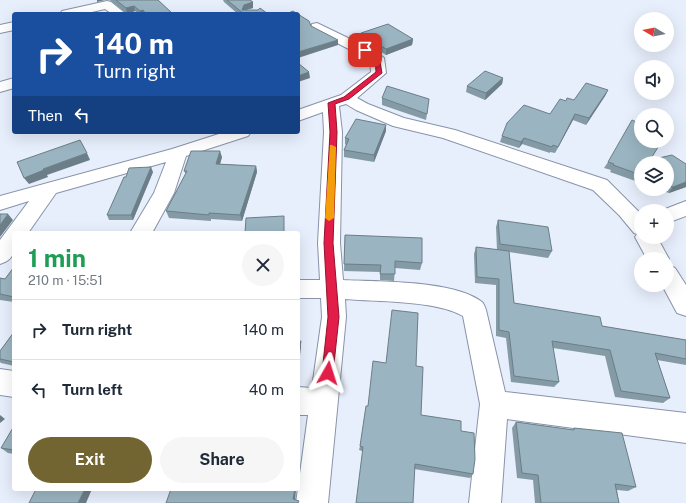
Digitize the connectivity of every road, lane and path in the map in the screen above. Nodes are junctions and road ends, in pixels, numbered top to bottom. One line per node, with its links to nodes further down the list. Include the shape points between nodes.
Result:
1 (75, 12): 2 (street, via 107,5)
2 (117, 12)
3 (12, 26): 5 (street)
4 (317, 27): 8 (street, via 328,35 377,58 379,73)
5 (0, 29)
6 (12, 84): 7 (street)
7 (0, 87)
8 (339, 101): 9 (street); 16 (street, via 399,122 449,134 600,185); 23 (street, via 333,132 329,243)
9 (300, 115)
10 (236, 134): 11 (street)
11 (178, 153): 12 (street); 18 (street, via 164,193)
12 (48, 190): 13 (street); 17 (street)
13 (0, 203)
14 (686, 208): 15 (street)
15 (674, 213)
16 (634, 220)
17 (18, 231)
18 (142, 231)
19 (12, 240): 20 (street)
20 (0, 256)
21 (674, 286): 24 (street)
22 (300, 289): 23 (street)
23 (332, 289): 27 (street, via 334,317); 28 (street, via 428,295 458,301 474,310)
24 (686, 306)
25 (0, 382): 26 (street)
26 (12, 384)
27 (311, 401): 30 (street)
28 (494, 404): 29 (street); 31 (street)
29 (686, 428)
30 (312, 503)
31 (485, 503)

